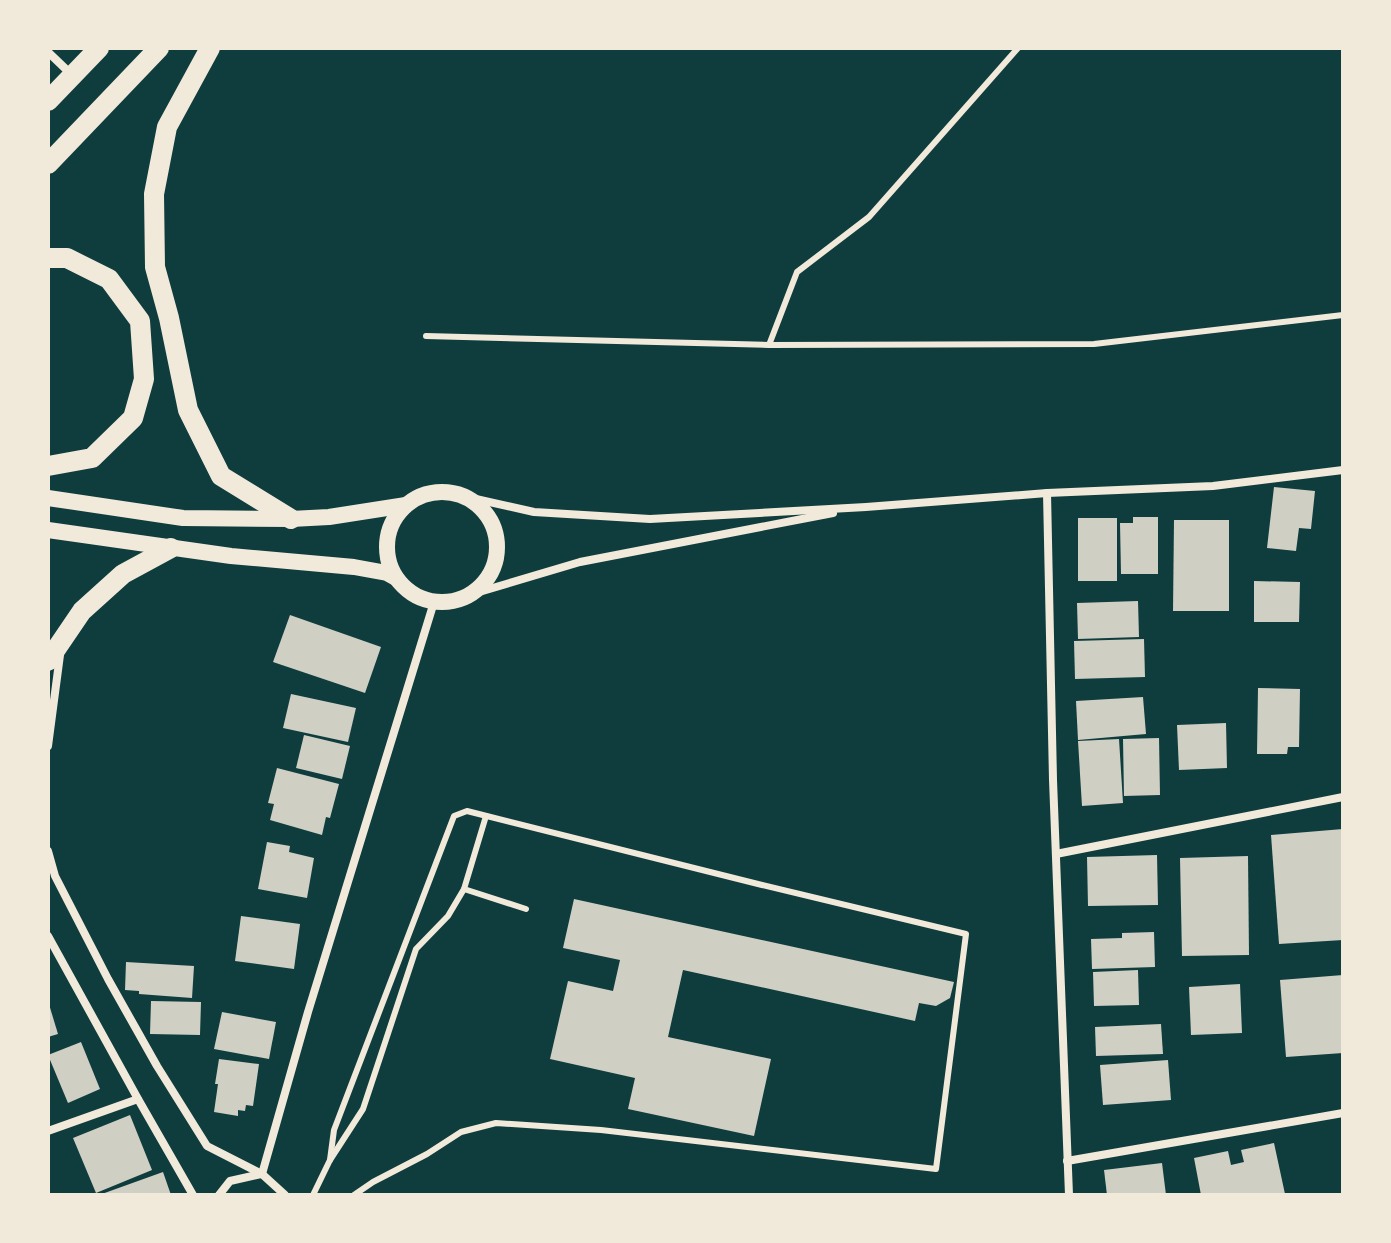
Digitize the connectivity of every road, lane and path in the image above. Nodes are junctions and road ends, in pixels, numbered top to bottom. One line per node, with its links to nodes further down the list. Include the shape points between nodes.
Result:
1 (99, 48): 6 (main road)
2 (159, 48): 8 (main road)
3 (210, 48): 20 (main road, via 167,127 154,194 155,267 188,410 221,476)
4 (1018, 48): 12 (lane, via 869,217 797,272)
5 (48, 52): 6 (street)
6 (72, 75): 7 (main road)
7 (48, 101)
8 (48, 164)
9 (48, 258): 13 (main road, via 67,258 109,279 140,321 144,379 133,418 92,458)
10 (1343, 315): 12 (lane, via 1094,344)
11 (426, 336): 12 (lane)
12 (769, 345)
13 (48, 466)
14 (1343, 470): 15 (street, via 1213,486)
15 (1047, 493): 19 (street); 32 (street)
16 (458, 495): 18 (main road, via 440,492); 19 (street, via 534,512 650,519); 24 (main road, via 487,516 497,550 484,583)
17 (48, 498): 20 (main road, via 183,518)
18 (406, 505): 20 (main road); 23 (main road, via 387,536)
19 (866, 507): 24 (street, via 580,562)
20 (291, 519)
21 (48, 530): 22 (main road)
22 (171, 548): 23 (main road, via 354,567); 26 (main road, via 123,574 82,611)
23 (396, 578): 25 (main road, via 417,596)
24 (469, 595): 25 (main road)
25 (434, 602): 41 (street)
26 (61, 644): 27 (main road); 28 (street)
27 (48, 661)
28 (48, 746)
29 (1343, 797): 32 (street)
30 (486, 816): 33 (lane); 39 (lane, via 467,811 454,816 334,1130); 46 (lane, via 966,934 936,1169 496,1123 461,1132)
31 (48, 851): 41 (street, via 55,876 108,979 207,1146)
32 (1056, 854): 40 (street)
33 (464, 889): 34 (lane); 39 (lane, via 448,916 416,949 363,1109)
34 (526, 909)
35 (48, 936): 36 (street)
36 (138, 1099): 38 (street); 42 (street)
37 (1343, 1113): 40 (street)
38 (48, 1131)
39 (330, 1160): 45 (lane)
40 (1067, 1161): 47 (street)
41 (262, 1174): 43 (street, via 230,1181); 44 (street)
42 (193, 1195)
43 (219, 1195)
44 (285, 1195)
45 (313, 1195)
46 (354, 1195)
47 (1069, 1195)

